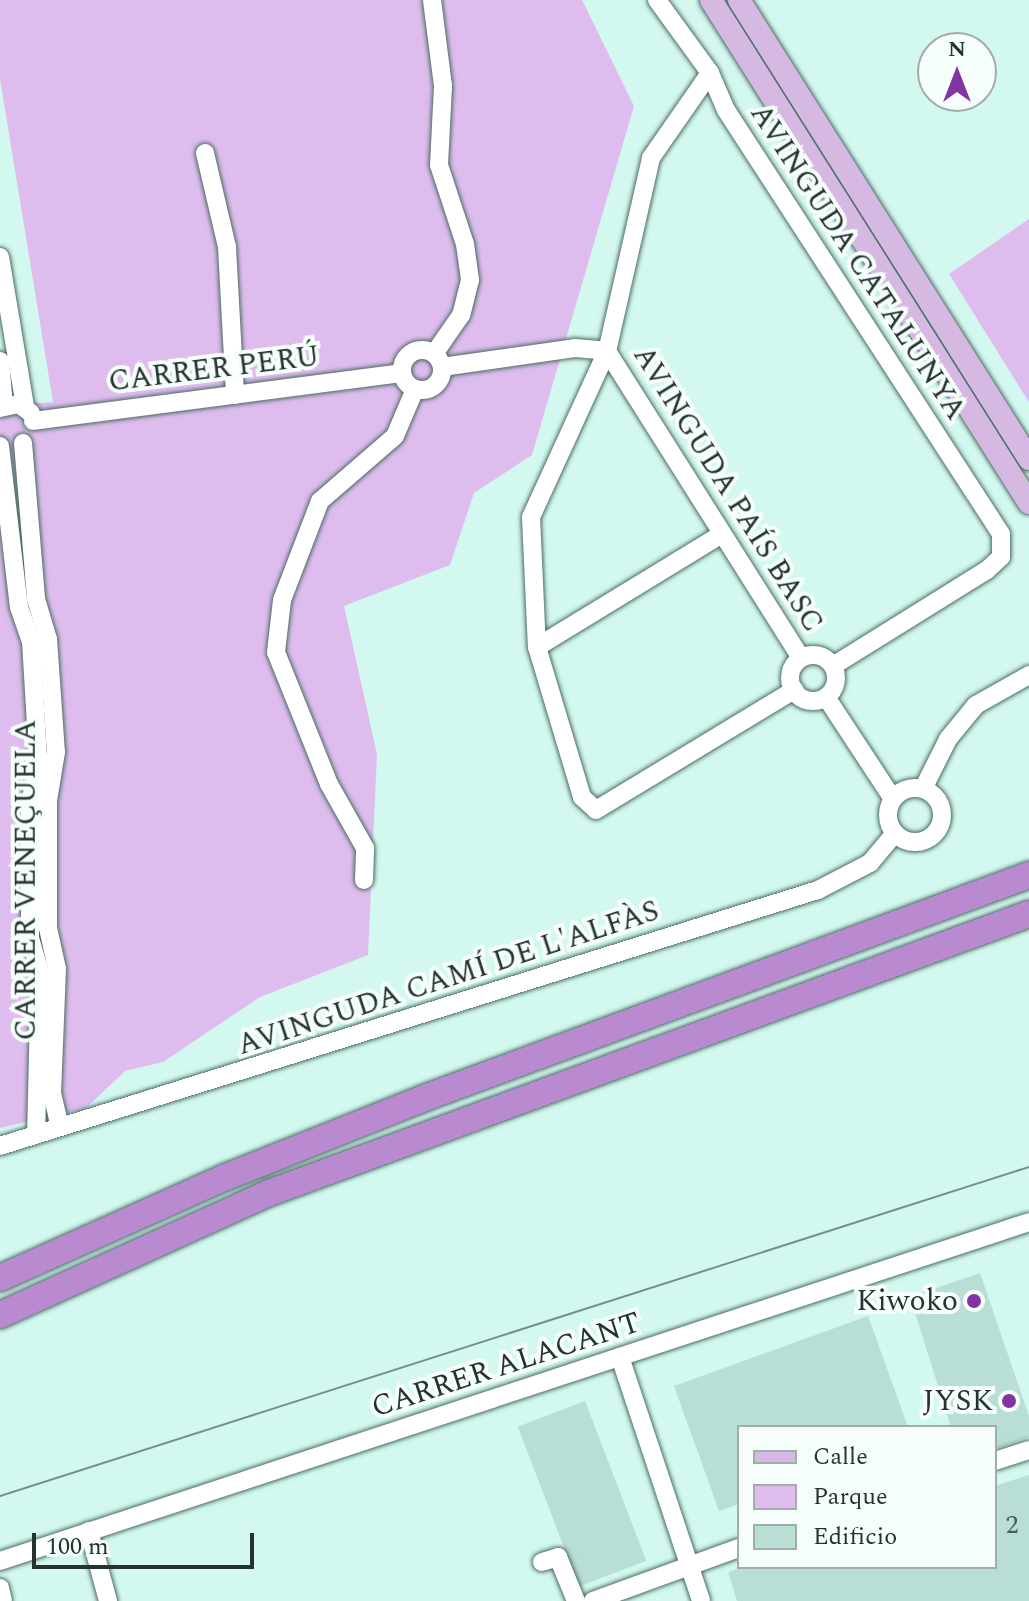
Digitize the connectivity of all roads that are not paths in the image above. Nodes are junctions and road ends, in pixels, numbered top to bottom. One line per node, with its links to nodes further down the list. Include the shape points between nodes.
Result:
1 (432, 0): 10 (street, via 443,86 439,165 465,244 470,280 461,315)
2 (657, 0): 5 (street, AVINGUDA CATALUNYA)
3 (711, 0): 19 (main road)
4 (739, 0): 18 (main road)
5 (710, 73): 8 (street, via 651,158); 23 (street, AVINGUDA CATALUNYA, via 726,110 1001,534 1001,557)
6 (205, 153): 13 (street, via 227,247)
7 (0, 257): 15 (street)
8 (607, 351): 10 (street, via 575,348); 20 (street, AVINGUDA PAÍS BASC); 21 (street, via 531,517)
9 (0, 361): 14 (street)
10 (438, 361): 11 (street, via 410,354); 12 (street, via 437,384)
11 (402, 373): 12 (street); 13 (street, CARRER PERÚ)
12 (415, 389): 31 (street, via 391,441 320,501 282,600 276,652 329,784 365,848)
13 (235, 395): 15 (street, CARRER PERÚ)
14 (2, 406): 15 (street, CARRER PERÚ)
15 (29, 414): 17 (street)
16 (0, 443): 17 (street); 34 (street, CARRER VENEÇUELA, via 19,607 31,641 38,758 30,806 30,938 40,973)
17 (23, 443): 33 (street, CARRER VENEÇUELA, via 36,599 48,639 56,752 48,801 48,928 57,975 52,1093)
18 (1029, 459)
19 (1029, 503)
20 (722, 534): 21 (street); 22 (street, AVINGUDA PAÍS BASC)
21 (537, 647): 25 (street, via 588,807 606,807)
22 (801, 658): 23 (street, via 818,655); 25 (street, via 790,674)
23 (833, 666): 26 (street, via 835,684)
24 (1029, 675): 27 (street, via 976,705 948,739)
25 (794, 690): 26 (street, via 804,699)
26 (826, 697): 28 (street)
27 (923, 789): 28 (street, via 906,789); 29 (street, via 941,808 940,825 919,841)
28 (893, 799): 29 (street, via 888,817)
29 (895, 833): 33 (street, AVINGUDA CAMÍ DE L'ALFÀS, via 870,863 818,890)
30 (1029, 875): 37 (highway, via 427,1097 226,1177)
31 (364, 880)
32 (1029, 914): 38 (highway, via 269,1193)
33 (60, 1127): 34 (street, AVINGUDA CAMÍ DE L'ALFÀS)
34 (36, 1134): 35 (street, AVINGUDA CAMÍ DE L'ALFÀS)
35 (0, 1146)
36 (1029, 1222): 39 (street, CARRER ALACANT)
37 (0, 1278)
38 (0, 1315)
39 (620, 1357): 42 (street, CARRER ALACANT); 46 (street)
40 (1029, 1450): 41 (street)
41 (997, 1460)
42 (89, 1531): 44 (street, CARRER ALACANT); 49 (street)
43 (737, 1549): 46 (street)
44 (0, 1561)
45 (542, 1562): 50 (street, via 558,1557)
46 (688, 1566): 51 (street); 52 (street)
47 (0, 1588): 48 (street)
48 (3, 1601)
49 (108, 1601)
50 (576, 1601)
51 (593, 1601)
52 (701, 1601)

